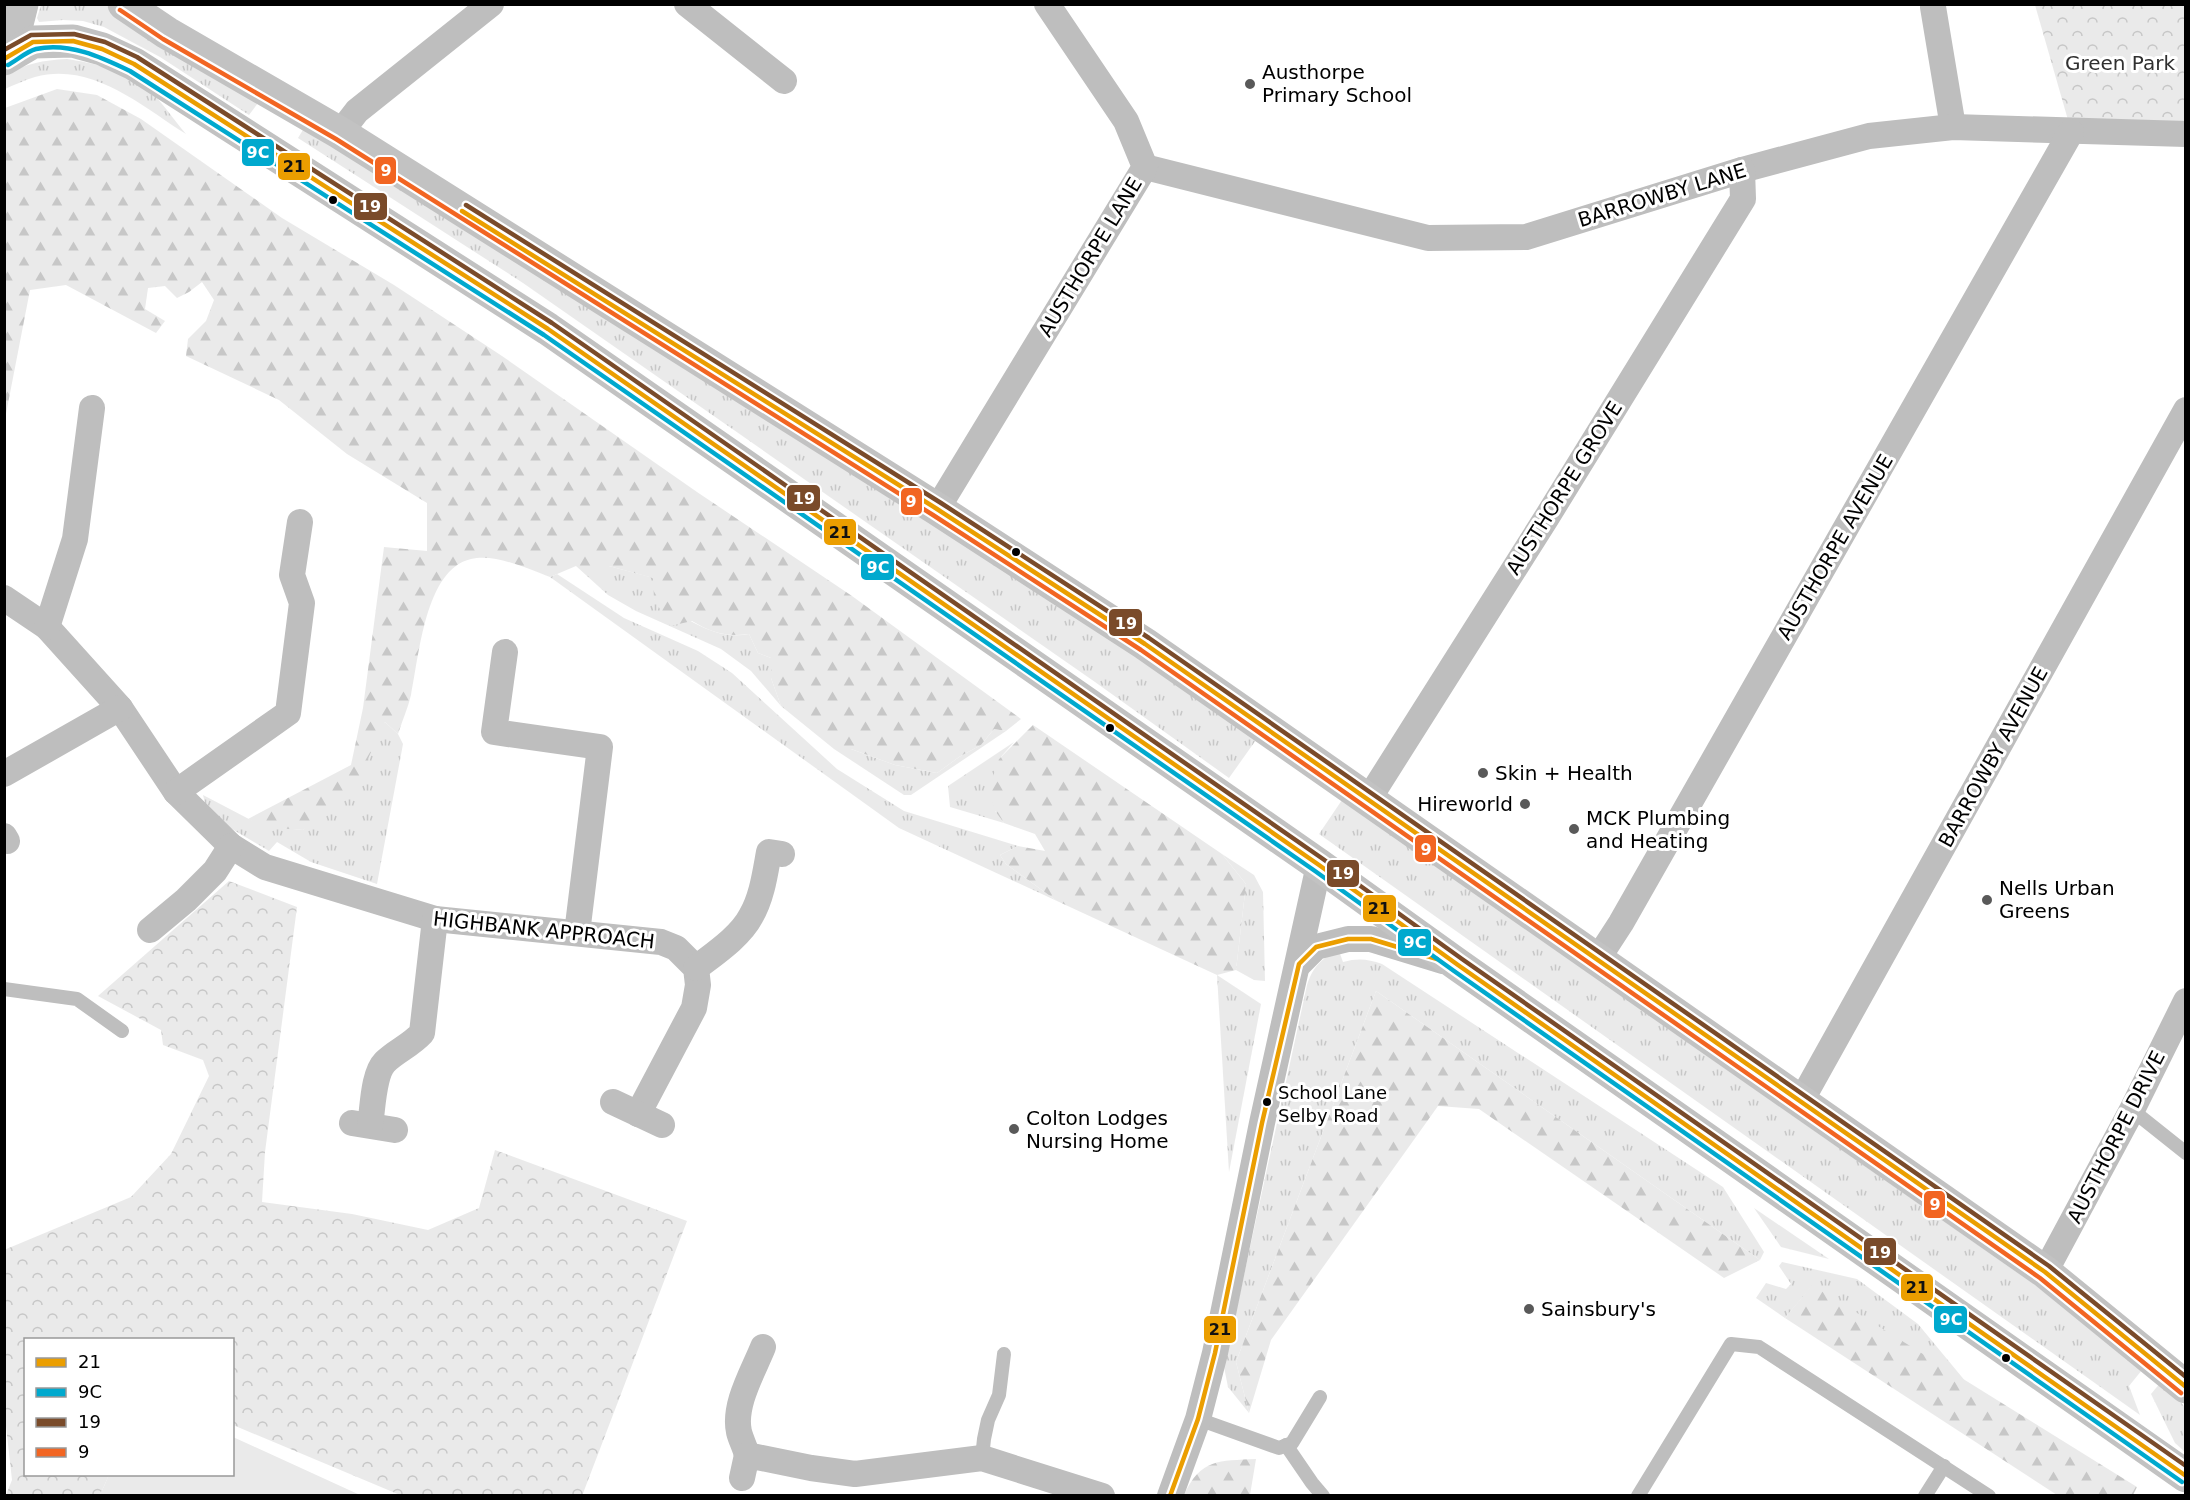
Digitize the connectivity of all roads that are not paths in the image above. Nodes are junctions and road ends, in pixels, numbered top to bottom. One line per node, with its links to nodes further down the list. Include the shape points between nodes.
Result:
1 (22, 4): 7 (main road, via 15,32)
2 (124, 4): 12 (main road)
3 (491, 4): 12 (street, via 357,111)
4 (687, 4): 9 (street)
5 (1047, 4): 14 (street, AUSTHORPE LANE, via 1126,122)
6 (1933, 7): 10 (street)
7 (4, 49)
8 (4, 59): 29 (main road, via 33,42 73,41 134,64 548,329)
9 (784, 81)
10 (1953, 127): 11 (street, BARROWBY LANE); 15 (street, BARROWBY LANE, via 1869,136)
11 (2071, 132): 13 (street, BARROWBY LANE); 33 (street, AUSTHORPE AVENUE)
12 (340, 133): 18 (main road)
13 (2186, 134)
14 (1145, 167): 15 (street, BARROWBY LANE, via 1428,238 1526,237); 18 (street, AUSTHORPE LANE)
15 (1742, 170): 26 (street, AUSTHORPE GROVE, via 1743,198)
16 (92, 408): 21 (street, via 75,539)
17 (2186, 410): 41 (street, BARROWBY AVENUE)
18 (938, 509): 26 (main road, via 1145,644)
19 (300, 522): 25 (street, via 292,575 302,603 288,713)
20 (4, 598): 21 (street, HIGHBANK APPROACH)
21 (47, 627): 23 (street, HIGHBANK APPROACH)
22 (505, 652): 32 (street, via 494,732 600,747)
23 (120, 708): 24 (street); 25 (street, HIGHBANK APPROACH)
24 (4, 774)
25 (176, 792): 27 (street, HIGHBANK APPROACH)
26 (1368, 800): 33 (main road)
27 (231, 846): 30 (street, HIGHBANK APPROACH, via 265,867); 31 (street, via 215,871)
28 (782, 854): 36 (street, via 770,852 751,917 726,945)
29 (1320, 865): 34 (street); 35 (main road)
30 (435, 920): 32 (street, HIGHBANK APPROACH); 45 (street, via 422,1033 378,1071)
31 (150, 930)
32 (577, 933): 36 (street, HIGHBANK APPROACH, via 661,942 676,948)
33 (1597, 960): 41 (main road)
34 (1299, 964): 35 (street, via 1316,947 1348,939 1371,939); 52 (street)
35 (1458, 966): 56 (main road)
36 (696, 968): 43 (street, via 698,985 693,1008)
37 (4, 988): 39 (lane, via 77,999)
38 (2186, 1001): 42 (street, AUSTHORPE DRIVE)
39 (122, 1031)
40 (613, 1102): 43 (street)
41 (1800, 1103): 47 (main road)
42 (2132, 1110): 46 (lane); 47 (street, AUSTHORPE DRIVE)
43 (639, 1114): 44 (street)
44 (662, 1125)
45 (372, 1126)
46 (2186, 1153)
47 (2045, 1272): 50 (main road)
48 (763, 1347): 57 (street, via 741,1402 738,1421 745,1466 811,1468)
49 (1004, 1354): 54 (lane, via 999,1395 988,1420)
50 (2185, 1386)
51 (1320, 1397): 53 (lane, via 1292,1443)
52 (1198, 1419): 53 (lane, via 1279,1448); 59 (street)
53 (1286, 1445): 60 (lane)
54 (982, 1458): 57 (street); 58 (street)
55 (1944, 1466): 61 (lane, via 1759,1347 1731,1344); 62 (lane); 63 (lane)
56 (2186, 1476)
57 (854, 1485)
58 (1102, 1496)
59 (1170, 1496)
60 (1323, 1496)
61 (1638, 1496)
62 (1925, 1496)
63 (1989, 1496)

